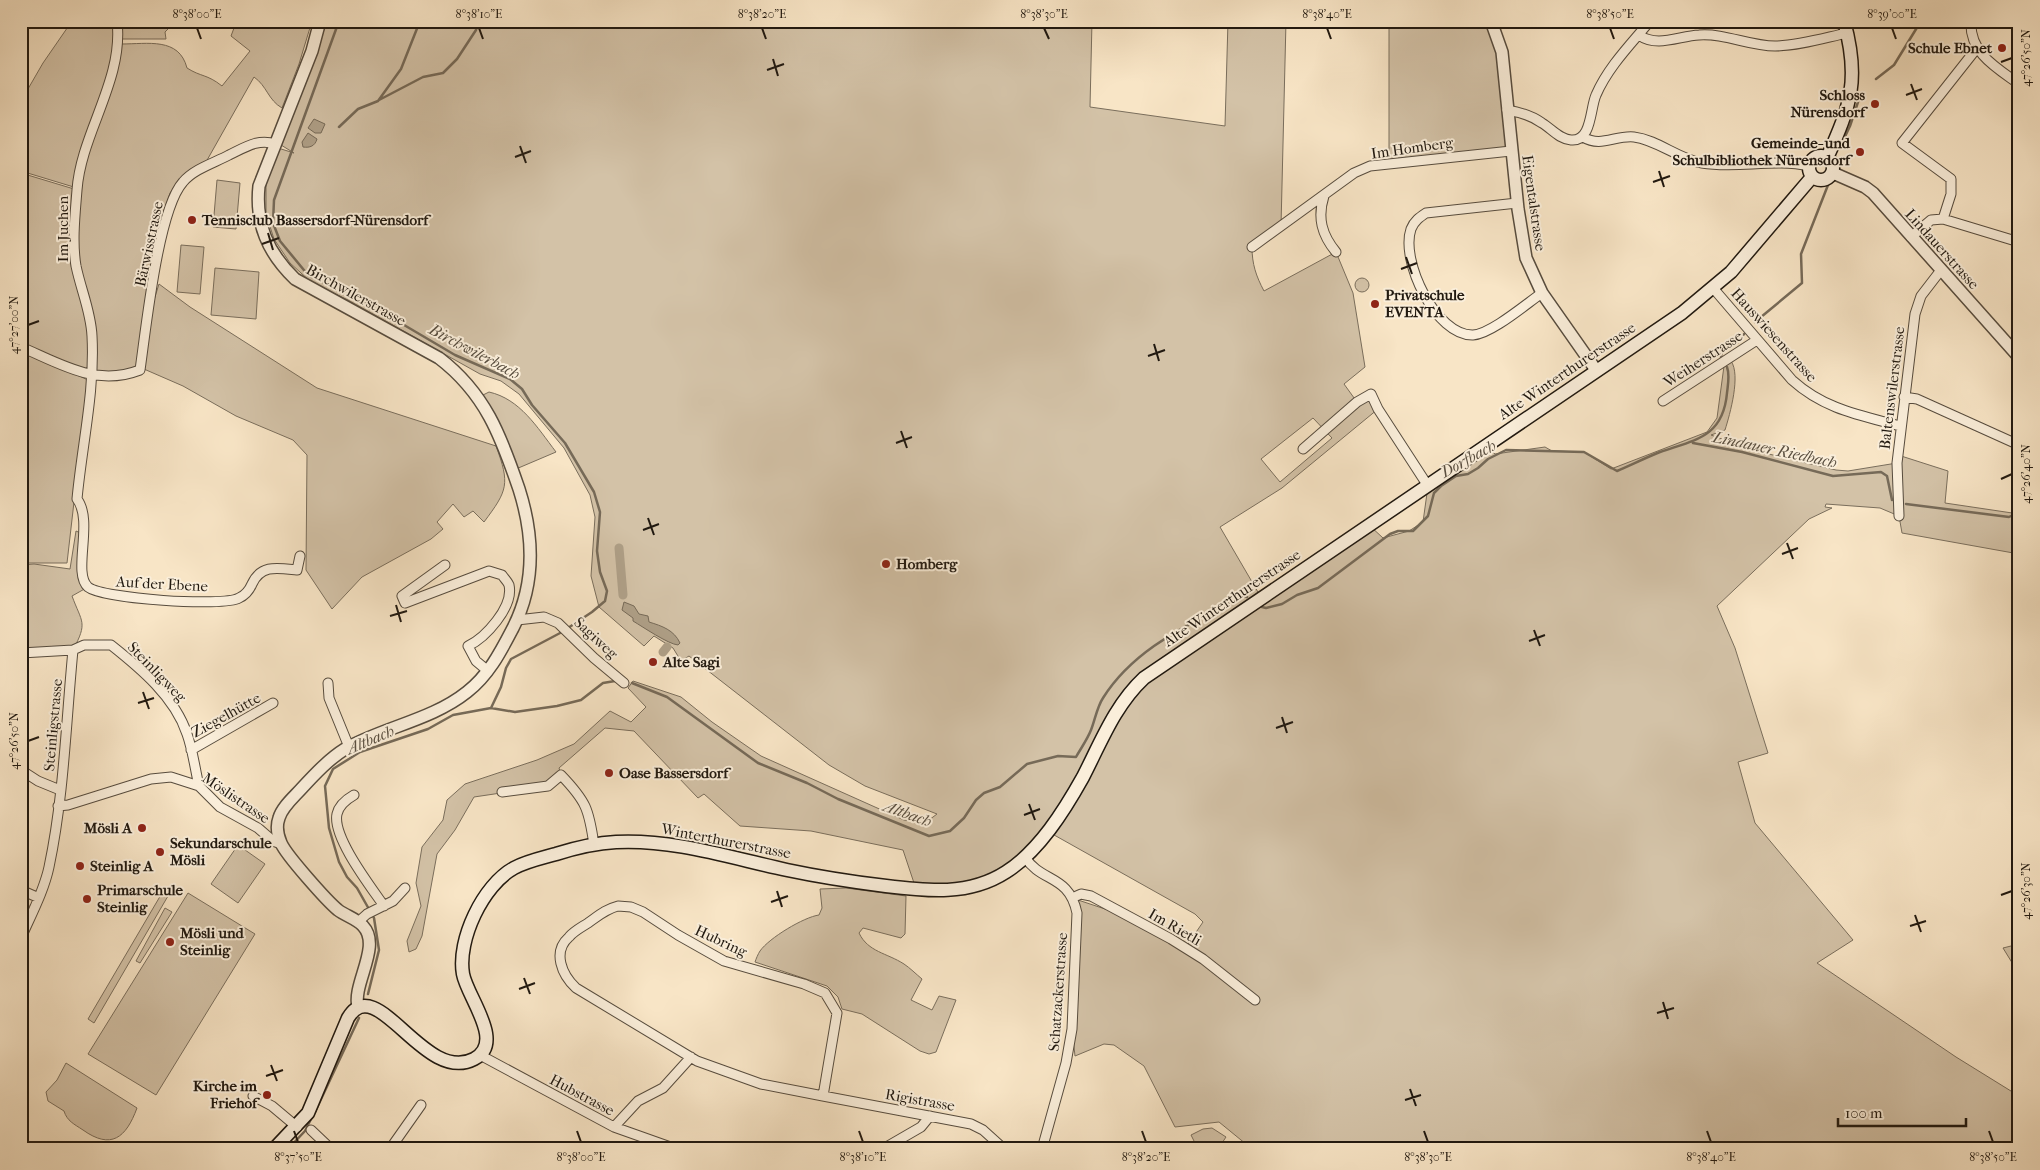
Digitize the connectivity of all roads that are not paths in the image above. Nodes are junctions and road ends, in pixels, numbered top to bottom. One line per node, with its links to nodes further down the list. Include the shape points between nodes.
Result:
1 (117, 21): 31 (street, Im Juchen, via 117,48 84,154 77,188 75,256 91,322)
2 (320, 21): 12 (street, Birchwilerstrasse)
3 (1491, 21): 10 (street, Eigentalstrasse, via 1502,52)
4 (1650, 21): 7 (street)
5 (1971, 21): 8 (street)
6 (1845, 27): 7 (street, via 1775,46 1719,35 1660,42 1646,40); 14 (main road, via 1853,65 1851,98)
7 (1639, 35): 11 (street, via 1607,74 1592,105 1588,129)
8 (1977, 48): 9 (street, via 1987,60); 19 (street, via 1902,143 1951,179 1951,194)
9 (2019, 84)
10 (1507, 110): 11 (street, via 1542,122 1561,137 1572,140); 13 (street, Eigentalstrasse)
11 (1583, 137): 15 (street, via 1596,143 1632,137 1645,139 1683,158 1704,164 1788,163)
12 (275, 144): 31 (street, Bärwisstrasse, via 263,141 252,144 184,180 167,215 140,370 128,375); 42 (street, Birchwilerstrasse, via 263,173 258,202 262,230 273,255 308,288 440,358 460,374 485,407 513,470 529,529 530,583)
13 (1511, 151): 17 (street, Im Homberg, via 1370,166 1354,173); 18 (street, Eigentalstrasse)
14 (1827, 158): 15 (main road, via 1816,157); 16 (main road, via 1833,164)
15 (1810, 171): 16 (main road, via 1823,180); 25 (main road, Alte Winterthurerstrasse, via 1743,258)
16 (1833, 173): 20 (street, Lindauerstrasse, via 1865,187)
17 (1324, 196): 22 (street, Im Homberg); 23 (street, via 1319,210 1320,221 1328,243)
18 (1517, 203): 26 (street, Eigentalstrasse, via 1526,258); 26 (street, via 1426,213 1416,220 1411,229 1412,266 1440,319 1462,334 1475,335 1487,330)
19 (1943, 219): 20 (street, via 1931,220); 21 (street)
20 (1911, 237): 24 (street, Lindauerstrasse)
21 (2019, 242)
22 (1252, 247)
23 (1336, 252)
24 (1941, 270): 29 (street, Lindauerstrasse); 32 (street, Baltenswilerstrasse, via 1921,296 1915,314)
25 (1713, 288): 27 (street, Hauswiesenstrasse); 30 (main road, Alte Winterthurerstrasse, via 1682,314)
26 (1542, 293): 30 (street, Eigentalstrasse)
27 (1757, 340): 33 (street, Weiherstrasse); 34 (street, Hauswiesenstrasse, via 1797,384 1826,404)
28 (21, 347): 31 (street)
29 (2019, 357)
30 (1596, 370): 37 (main road, Alte Winterthurerstrasse)
31 (93, 376): 38 (street, Im Juchen)
32 (1904, 397): 34 (street, Baltenswilerstrasse); 35 (street, via 1917,399)
33 (1663, 401)
34 (1900, 426): 39 (street, Baltenswilerstrasse, via 1897,462)
35 (2019, 445)
36 (1303, 449): 37 (street, via 1357,402 1371,394)
37 (1428, 486): 45 (main road, Alte Winterthurerstrasse)
38 (77, 499): 40 (street, Auf der Ebene, via 82,506 85,534 82,577 88,587 101,594 156,600 238,599 248,592 256,575 266,568 297,570)
39 (1900, 516)
40 (300, 556)
41 (445, 565): 46 (street, via 402,596 405,603 489,571 502,575 509,585 504,608 493,626 468,646 476,661)
42 (517, 620): 46 (street, Birchwilerstrasse); 48 (street, Sagiweg, via 544,617 566,629)
43 (73, 650): 44 (street); 51 (street, Steinligweg, via 84,645 111,645 141,671 178,712); 54 (street, Steinligstrasse)
44 (21, 653)
45 (1165, 662): 60 (main road, Winterthurerstrasse, via 1128,694 1066,805)
46 (488, 671): 50 (street, Birchwilerstrasse, via 467,692 442,708)
47 (328, 683): 50 (street, via 329,698)
48 (624, 683)
49 (273, 704): 51 (street, Ziegelhütte)
50 (349, 747): 58 (street, Birchwilerstrasse, via 324,766 284,808 278,826)
51 (192, 750): 53 (street, Steinligweg)
52 (21, 770): 54 (street)
53 (199, 786): 57 (street, Möslistrasse, via 171,777 151,779); 58 (street, Möslistrasse, via 216,804)
54 (60, 790): 57 (street, Steinligstrasse)
55 (502, 792): 59 (street, via 548,786 561,775 580,795 589,812)
56 (354, 794): 65 (street, via 343,802 336,815 340,837)
57 (58, 806): 63 (street, Steinligstrasse, via 49,867)
58 (281, 844): 66 (street, via 326,898 339,911)
59 (594, 845): 60 (main road, Winterthurerstrasse, via 648,842 681,846 823,877 939,891 964,889 985,882 1005,872); 70 (main road, Winterthurerstrasse, via 514,867 496,881 483,900 463,947 462,965 466,985 487,1035)
60 (1025, 856): 64 (street, via 1031,867 1058,881)
61 (405, 888): 65 (street)
62 (21, 890): 63 (street)
63 (39, 898): 67 (street, Steinligstrasse)
64 (1072, 898): 68 (street, Im Rietli, via 1081,894 1091,896 1171,939); 85 (street, Schatzackerstrasse, via 1077,913 1072,1029)
65 (384, 906): 66 (street)
66 (358, 922): 69 (street, via 367,931 368,940 367,962 356,995)
67 (21, 938)
68 (1256, 1000)
69 (358, 1007): 70 (main road, via 380,1010 428,1054 450,1063 464,1063); 76 (main road, via 348,1018 308,1113)
70 (480, 1055): 77 (street, Hubstrasse)
71 (692, 1057): 73 (street, Hubring, via 761,1084); 73 (street, Hubring, via 566,979 560,964 567,938 608,909 631,907 724,960 824,993 837,1013); 77 (street, via 663,1088 638,1101)
72 (253, 1096): 76 (street, via 272,1106)
73 (823, 1096): 75 (street, Rigistrasse)
74 (421, 1105): 81 (street)
75 (930, 1116): 83 (street, via 922,1127); 84 (street, Rigistrasse, via 971,1124)
76 (297, 1127): 79 (main road)
77 (614, 1127): 82 (street, Hubstrasse)
78 (311, 1130): 80 (street)
79 (274, 1149)
80 (331, 1149)
81 (390, 1149)
82 (676, 1149)
83 (883, 1149)
84 (1004, 1149)
85 (1042, 1149)

